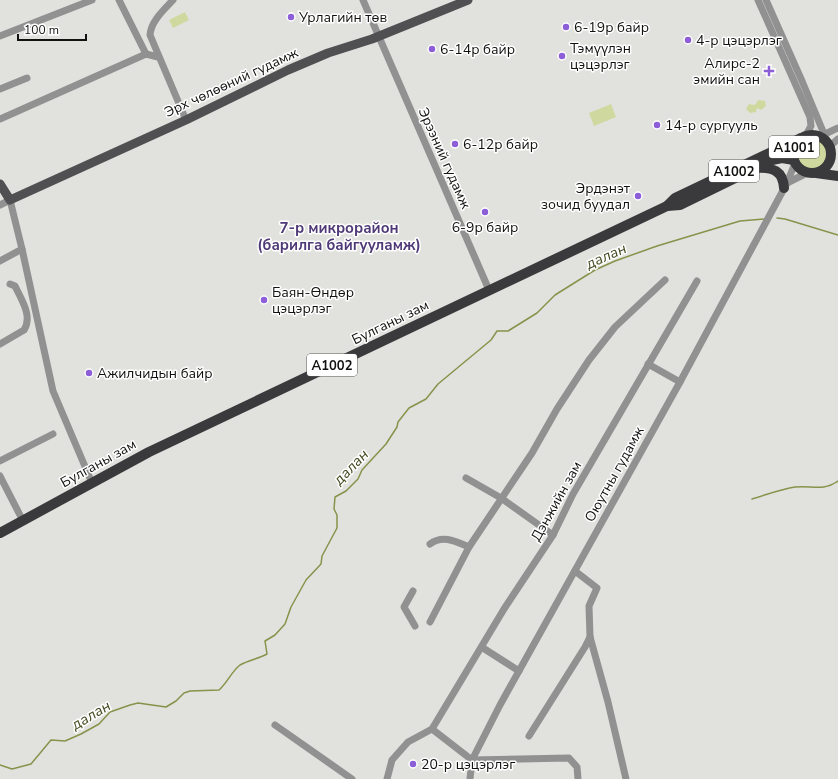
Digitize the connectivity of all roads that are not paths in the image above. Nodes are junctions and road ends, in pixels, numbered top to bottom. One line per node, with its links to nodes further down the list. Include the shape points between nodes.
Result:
1 (92, 0): 8 (street)
2 (119, 0): 10 (street)
3 (173, 0): 11 (street, via 150,28)
4 (363, 0): 9 (street, Эрээний гудамж)
5 (468, 0): 9 (main road, Эрх чөлөөний гудамж)
6 (758, 0): 17 (street, via 810,117 810,126)
7 (766, 0): 19 (street)
8 (0, 36)
9 (378, 36): 15 (main road, Эрх чөлөөний гудамж, via 288,70); 34 (street, Эрээний гудамж)
10 (146, 54): 11 (street); 14 (street)
11 (158, 57): 15 (street)
12 (27, 78): 13 (street)
13 (0, 89)
14 (0, 119)
15 (186, 120): 26 (main road, Эрх чөлөөний гудамж)
16 (838, 128): 19 (street)
17 (804, 136): 19 (highway, A1001, via 817,135); 20 (highway, A1001, via 793,150); 28 (highway, Булганы зам / A1002, via 675,198)
18 (838, 139): 19 (street)
19 (830, 146): 22 (highway, A1001, via 828,165)
20 (794, 162): 21 (highway, Булганы зам / A1002, via 776,159); 22 (highway, A1001, via 802,170); 25 (street, Оюутны гудамж)
21 (755, 168): 25 (highway, via 778,171); 28 (highway, Булганы зам / A1002, via 680,205)
22 (811, 173): 23 (highway, A1001); 25 (street)
23 (838, 176)
24 (0, 184): 26 (main road)
25 (785, 186): 37 (street, Оюутны гудамж)
26 (10, 200): 27 (street); 29 (street)
27 (0, 205)
28 (667, 206): 34 (highway, Булганы зам / A1002)
29 (22, 250): 30 (street); 42 (street, via 53,391)
30 (0, 261)
31 (664, 280): 43 (street, via 615,327 589,360)
32 (697, 281): 36 (street, Дэнжийн зам)
33 (10, 284): 35 (street, via 14,286 27,313 27,326)
34 (489, 290): 42 (highway, Булганы зам / A1002, via 149,452)
35 (0, 344)
36 (648, 364): 37 (street); 46 (street, Дэнжийн зам, via 573,494)
37 (680, 382): 49 (street, Оюутны гудамж)
38 (53, 434): 39 (street)
39 (0, 461)
40 (0, 476): 44 (street)
41 (466, 478): 43 (street)
42 (92, 483): 44 (highway, Булганы зам / A1002)
43 (501, 498): 46 (street); 48 (street)
44 (23, 521): 45 (highway, Булганы зам / A1002)
45 (0, 533)
46 (553, 535): 54 (street, Дэнжийн зам)
47 (430, 544): 48 (street, via 452,539)
48 (470, 547): 51 (street)
49 (575, 571): 53 (street, via 597,588 589,606); 55 (street, Оюутны гудамж)
50 (414, 591): 52 (street, via 404,607)
51 (430, 622)
52 (415, 626)
53 (590, 637): 58 (street); 64 (street)
54 (482, 648): 55 (street); 57 (street, Дэнжийн зам)
55 (519, 671): 59 (street, Оюутны гудамж)
56 (275, 725): 60 (street)
57 (432, 729): 59 (street); 61 (street, via 408,742 392,760)
58 (529, 736)
59 (472, 760): 62 (street, Оюутны гудамж); 63 (street, via 569,758 577,767)
60 (351, 779)
61 (387, 779)
62 (470, 779)
63 (578, 779)
64 (626, 779)

